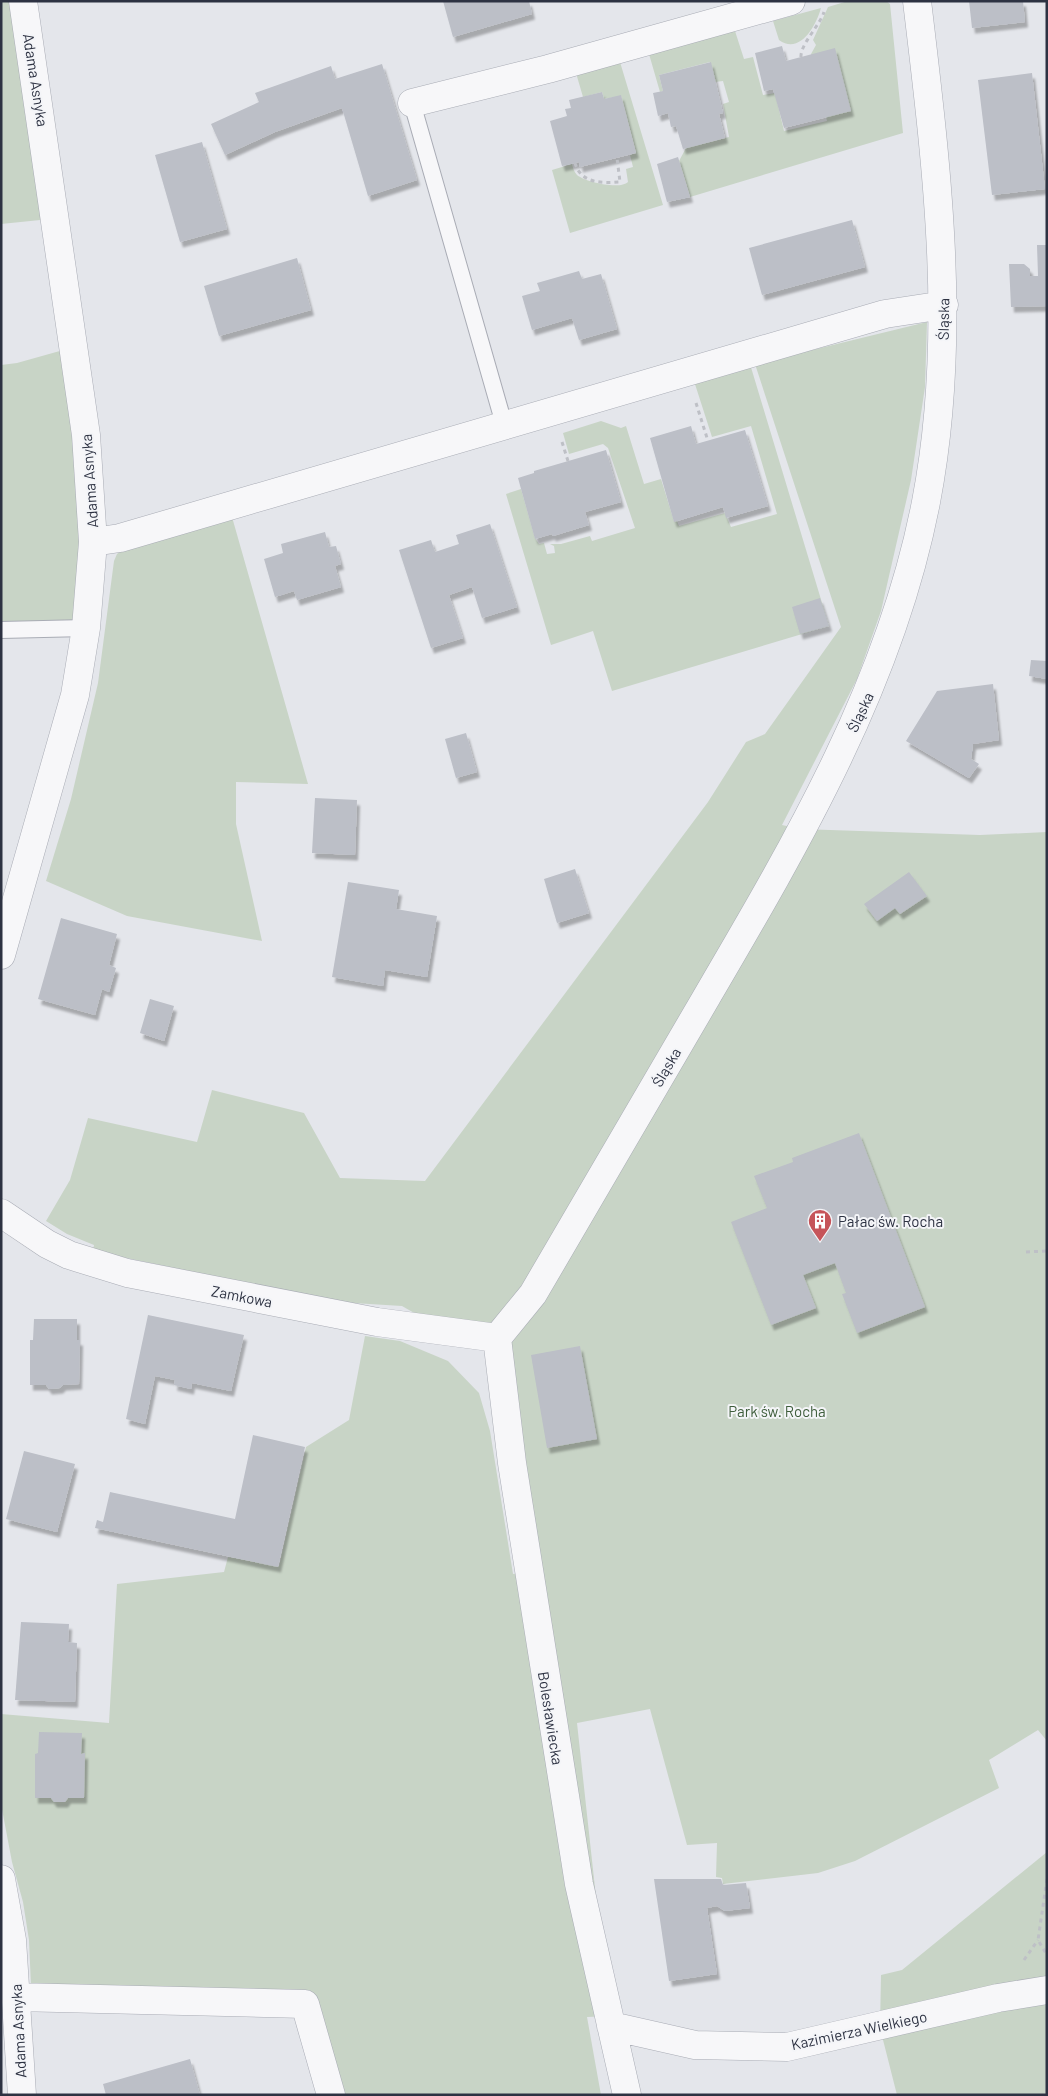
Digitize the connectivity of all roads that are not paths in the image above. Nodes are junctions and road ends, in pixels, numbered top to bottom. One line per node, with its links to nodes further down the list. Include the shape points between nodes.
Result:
1 (23, 1): 7 (street, Adama Asnyka, via 86,435)
2 (791, 1): 4 (street, via 548,69)
3 (917, 1): 5 (street, Śląska, via 933,134)
4 (412, 103): 6 (lane)
5 (944, 305): 6 (street, via 885,314); 12 (street, Śląska, via 941,382 926,501 899,610 862,711 750,923 533,1294)
6 (504, 424): 7 (street, via 120,538)
7 (93, 542): 8 (street, Adama Asnyka)
8 (86, 628): 9 (lane); 10 (street, Adama Asnyka, via 69,722)
9 (1, 630)
10 (1, 955)
11 (1, 1213): 12 (street, Zamkowa, via 47,1244 70,1255 127,1273 377,1322)
12 (497, 1338): 16 (street, Bolesławiecka, via 512,1463 561,1784 579,1884)
13 (1, 1879): 15 (street, Adama Asnyka, via 12,1940)
14 (1047, 1990): 16 (street, Kazimierza Wielkiego, via 787,2046 695,2045)
15 (16, 1997): 17 (street, Adama Asnyka); 18 (street, via 305,2004)
16 (612, 2026): 19 (street, Bolesławiecka)
17 (22, 2095)
18 (331, 2095)
19 (627, 2095)

